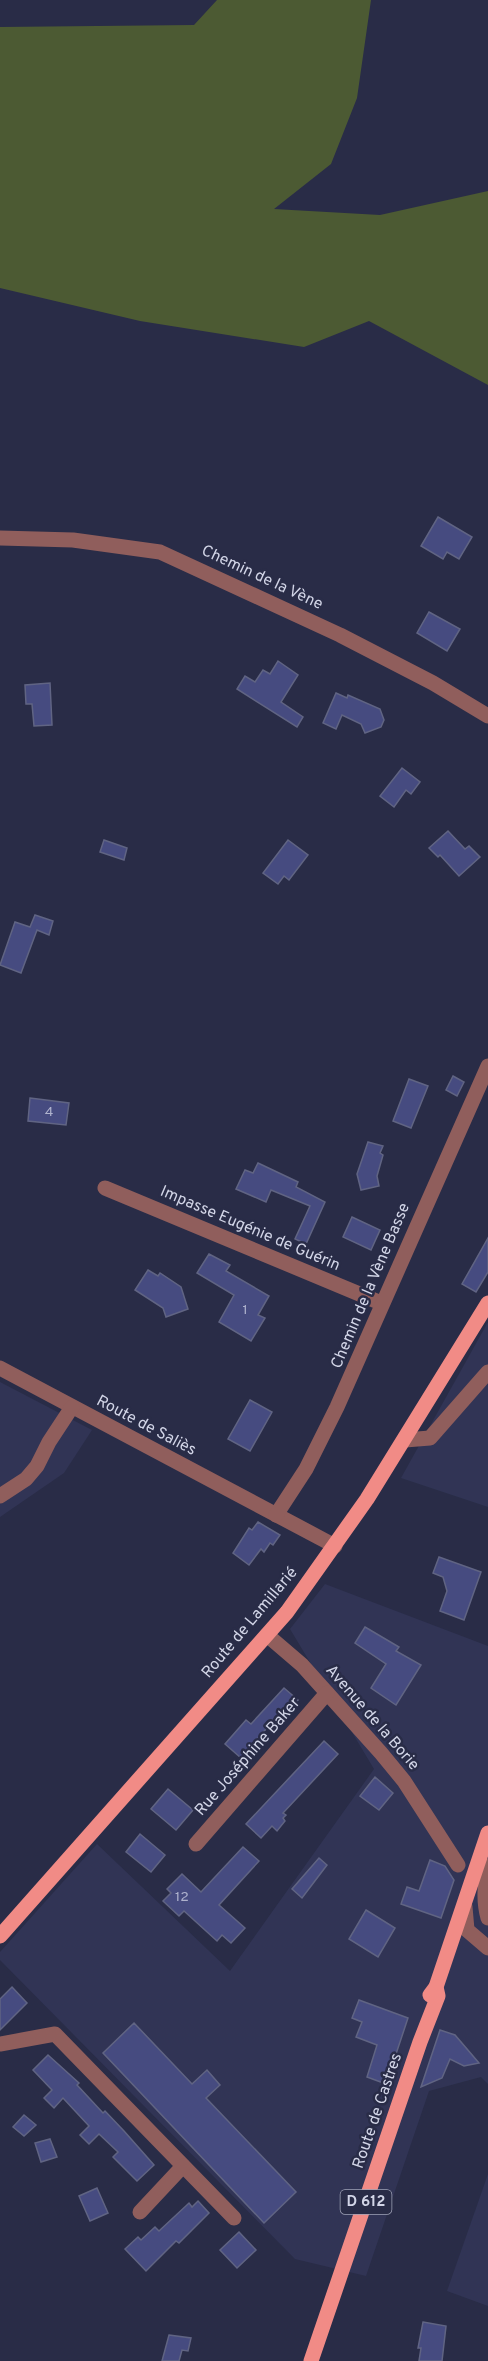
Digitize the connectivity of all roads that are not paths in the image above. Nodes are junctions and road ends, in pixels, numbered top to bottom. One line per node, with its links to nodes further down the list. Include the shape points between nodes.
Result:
1 (0, 538): 2 (street, Chemin de la Vène, via 73,540 160,552 340,635)
2 (488, 716)
3 (488, 1066): 6 (street, Chemin de la Vène Basse)
4 (105, 1188): 6 (street, Impasse Eugénie de Guérin)
5 (488, 1303): 10 (main road, Route de Lamillarié)
6 (381, 1304): 12 (street, Chemin de la Vène Basse, via 327,1428)
7 (0, 1368): 9 (street, Route de Saliès)
8 (486, 1378): 10 (street, via 430,1438)
9 (72, 1407): 11 (street, via 38,1466); 12 (street, Route de Saliès)
10 (405, 1440): 13 (main road, Route de Lamillarié)
11 (0, 1496)
12 (276, 1515): 13 (street, Route de Saliès)
13 (334, 1546): 14 (main road, Route de Lamillarié)
14 (267, 1635): 15 (street, Avenue de la Borie, via 290,1653); 22 (main road, Route de Lamillarié)
15 (327, 1693): 17 (street, Rue Joséphine Baker); 18 (street, Avenue de la Borie, via 404,1781)
16 (488, 1833): 20 (main road, Route de Castres / D 612)
17 (195, 1844)
18 (458, 1865)
19 (488, 1866): 21 (street)
20 (465, 1907): 23 (street, via 467,1930); 28 (main road, Route de Castres / D 612, via 436,1987 430,1992 420,2042)
21 (488, 1918)
22 (0, 1936)
23 (488, 1948)
24 (0, 2044): 25 (street, via 55,2034)
25 (183, 2166): 26 (street); 27 (street)
26 (140, 2212)
27 (234, 2218)
28 (312, 2361)

